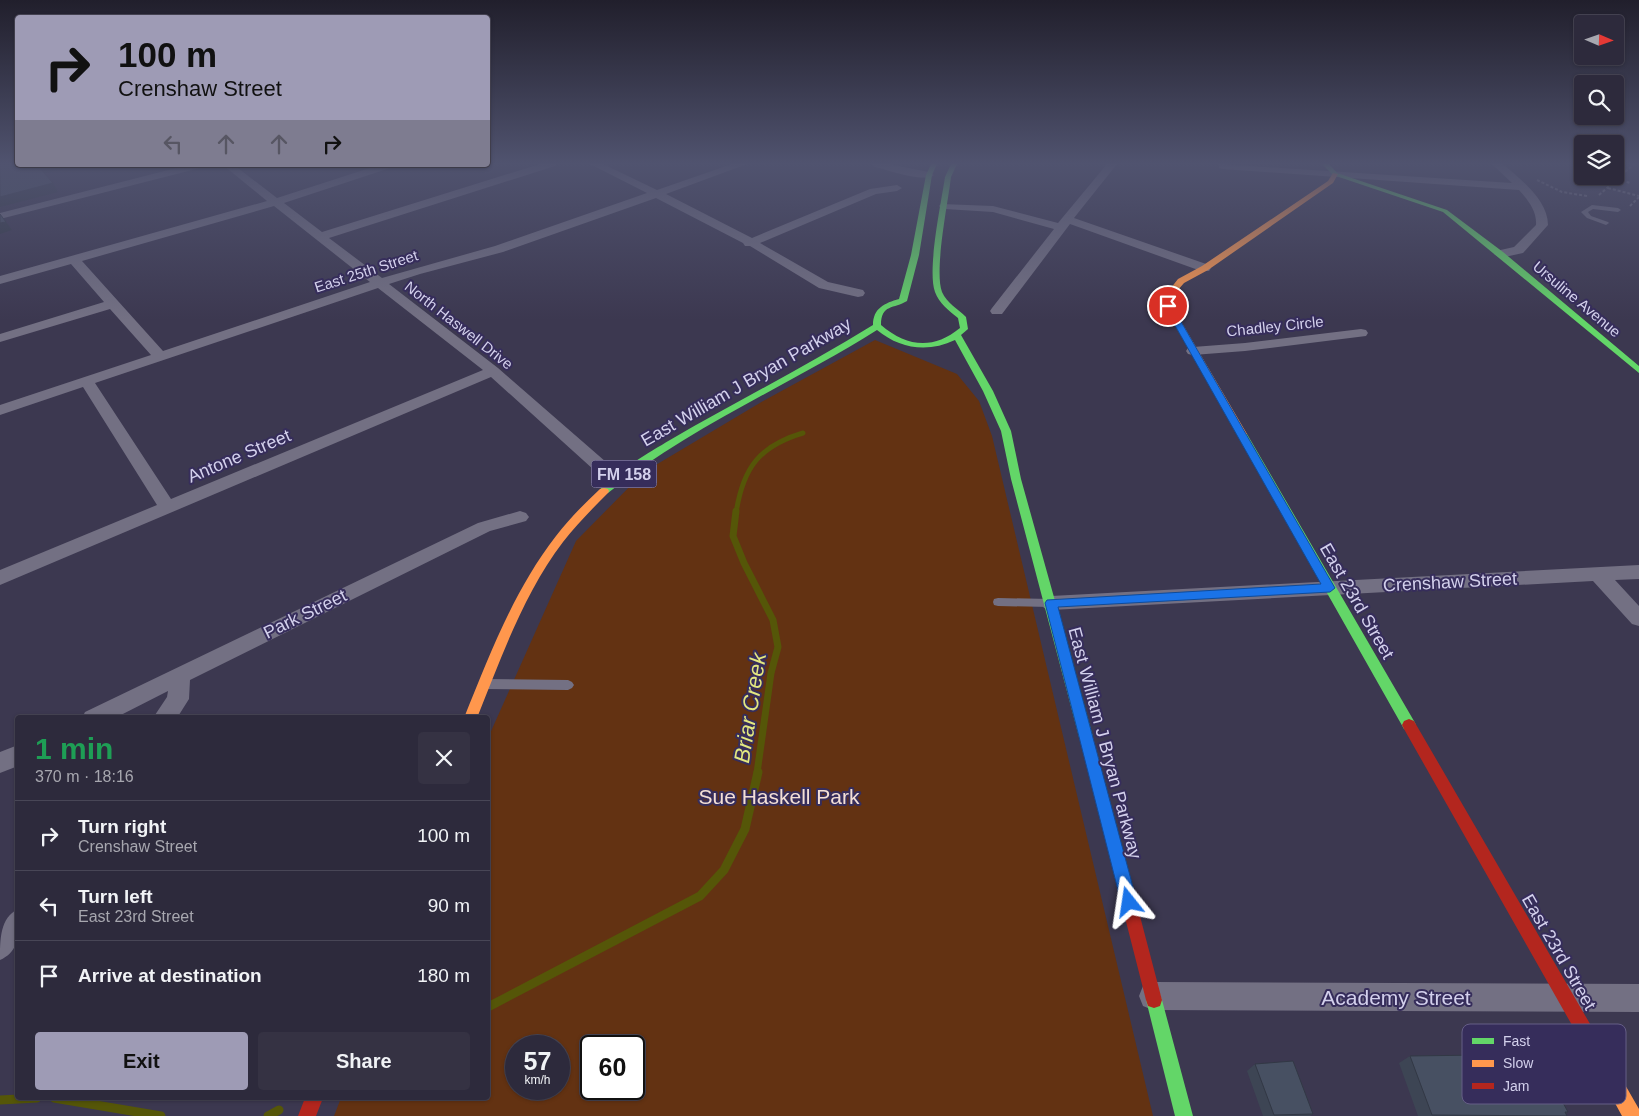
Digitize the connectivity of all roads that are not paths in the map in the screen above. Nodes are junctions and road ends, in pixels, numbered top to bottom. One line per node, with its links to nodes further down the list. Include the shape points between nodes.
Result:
1 (231, 216): 20 (street)
2 (293, 216): 17 (street, North Haswell Drive)
3 (384, 216): 17 (street)
4 (592, 216): 23 (street, East 25th Street, via 499,249)
5 (703, 216): 18 (street)
6 (814, 216): 18 (street)
7 (922, 216): 25 (main road, via 912,273)
8 (943, 216): 29 (main road, via 935,277 939,294)
9 (1029, 216): 16 (street)
10 (1070, 216): 16 (street)
11 (1281, 216): 21 (main road, East 23rd Street)
12 (1451, 216): 19 (main road, Ursuline Avenue)
13 (1542, 216): 19 (street, via 1542,224 1518,252)
14 (1588, 216): 15 (lane)
15 (1606, 222)
16 (1064, 223): 21 (street); 30 (street)
17 (320, 236): 23 (street, North Haswell Drive)
18 (749, 243): 24 (street, via 824,285)
19 (1500, 254): 37 (main road, Ursuline Avenue)
20 (74, 260): 22 (street); 28 (street)
21 (1205, 268): 35 (main road, East 23rd Street, via 1181,281 1167,298 1168,306)
22 (0, 280)
23 (380, 283): 36 (street, East 25th Street); 38 (street, North Haswell Drive)
24 (858, 293)
25 (903, 301): 26 (main road); 31 (main road, East William J Bryan Parkway, via 879,311 875,318)
26 (917, 301)
27 (930, 302): 29 (main road)
28 (112, 304): 34 (street); 36 (street)
29 (948, 306): 33 (main road, via 964,320 964,329)
30 (996, 311)
31 (877, 326): 33 (main road, via 889,337 914,344 937,346); 41 (main road, East William J Bryan Parkway / FM 158, via 824,360 695,429)
32 (1361, 333): 35 (street, Chadley Circle)
33 (958, 337): 49 (main road, East William J Bryan Parkway, via 1006,431)
34 (0, 338)
35 (1193, 351): 47 (main road, East 23rd Street)
36 (159, 355): 39 (street, East 25th Street)
37 (1637, 367)
38 (493, 371): 41 (street, North Haswell Drive, via 600,466); 42 (street, Antone Street)
39 (86, 381): 40 (street, East 25th Street); 42 (street)
40 (0, 410)
41 (621, 476): 52 (main road, East William J Bryan Parkway / FM 158, via 564,532 543,562 524,592)
42 (168, 508): 46 (street, Antone Street)
43 (520, 517): 51 (street, Park Street, via 484,527)
44 (1639, 572): 45 (street, Crenshaw Street)
45 (1598, 574): 47 (street, Crenshaw Street); 50 (street)
46 (0, 578)
47 (1330, 588): 49 (street, Crenshaw Street); 62 (main road, East 23rd Street)
48 (998, 602): 49 (lane)
49 (1051, 603): 61 (main road, East William J Bryan Parkway)
50 (1639, 619)
51 (180, 674): 54 (street, Park Street); 55 (street, via 178,699)
52 (484, 684): 53 (lane); 56 (main road, East William J Bryan Parkway / FM 158)
53 (568, 685)
54 (99, 715)
55 (166, 715)
56 (471, 715)
57 (15, 756): 58 (street)
58 (0, 763)
59 (15, 926): 60 (street)
60 (0, 946)
61 (1153, 996): 62 (street, Academy Street); 68 (main road, East William J Bryan Parkway)
62 (1566, 998): 63 (street, Academy Street); 64 (main road, East 23rd Street)
63 (1639, 998)
64 (1581, 1024)
65 (313, 1100): 67 (main road)
66 (1625, 1104): 69 (main road, East 23rd Street)
67 (307, 1116)
68 (1184, 1116)
69 (1632, 1116)

